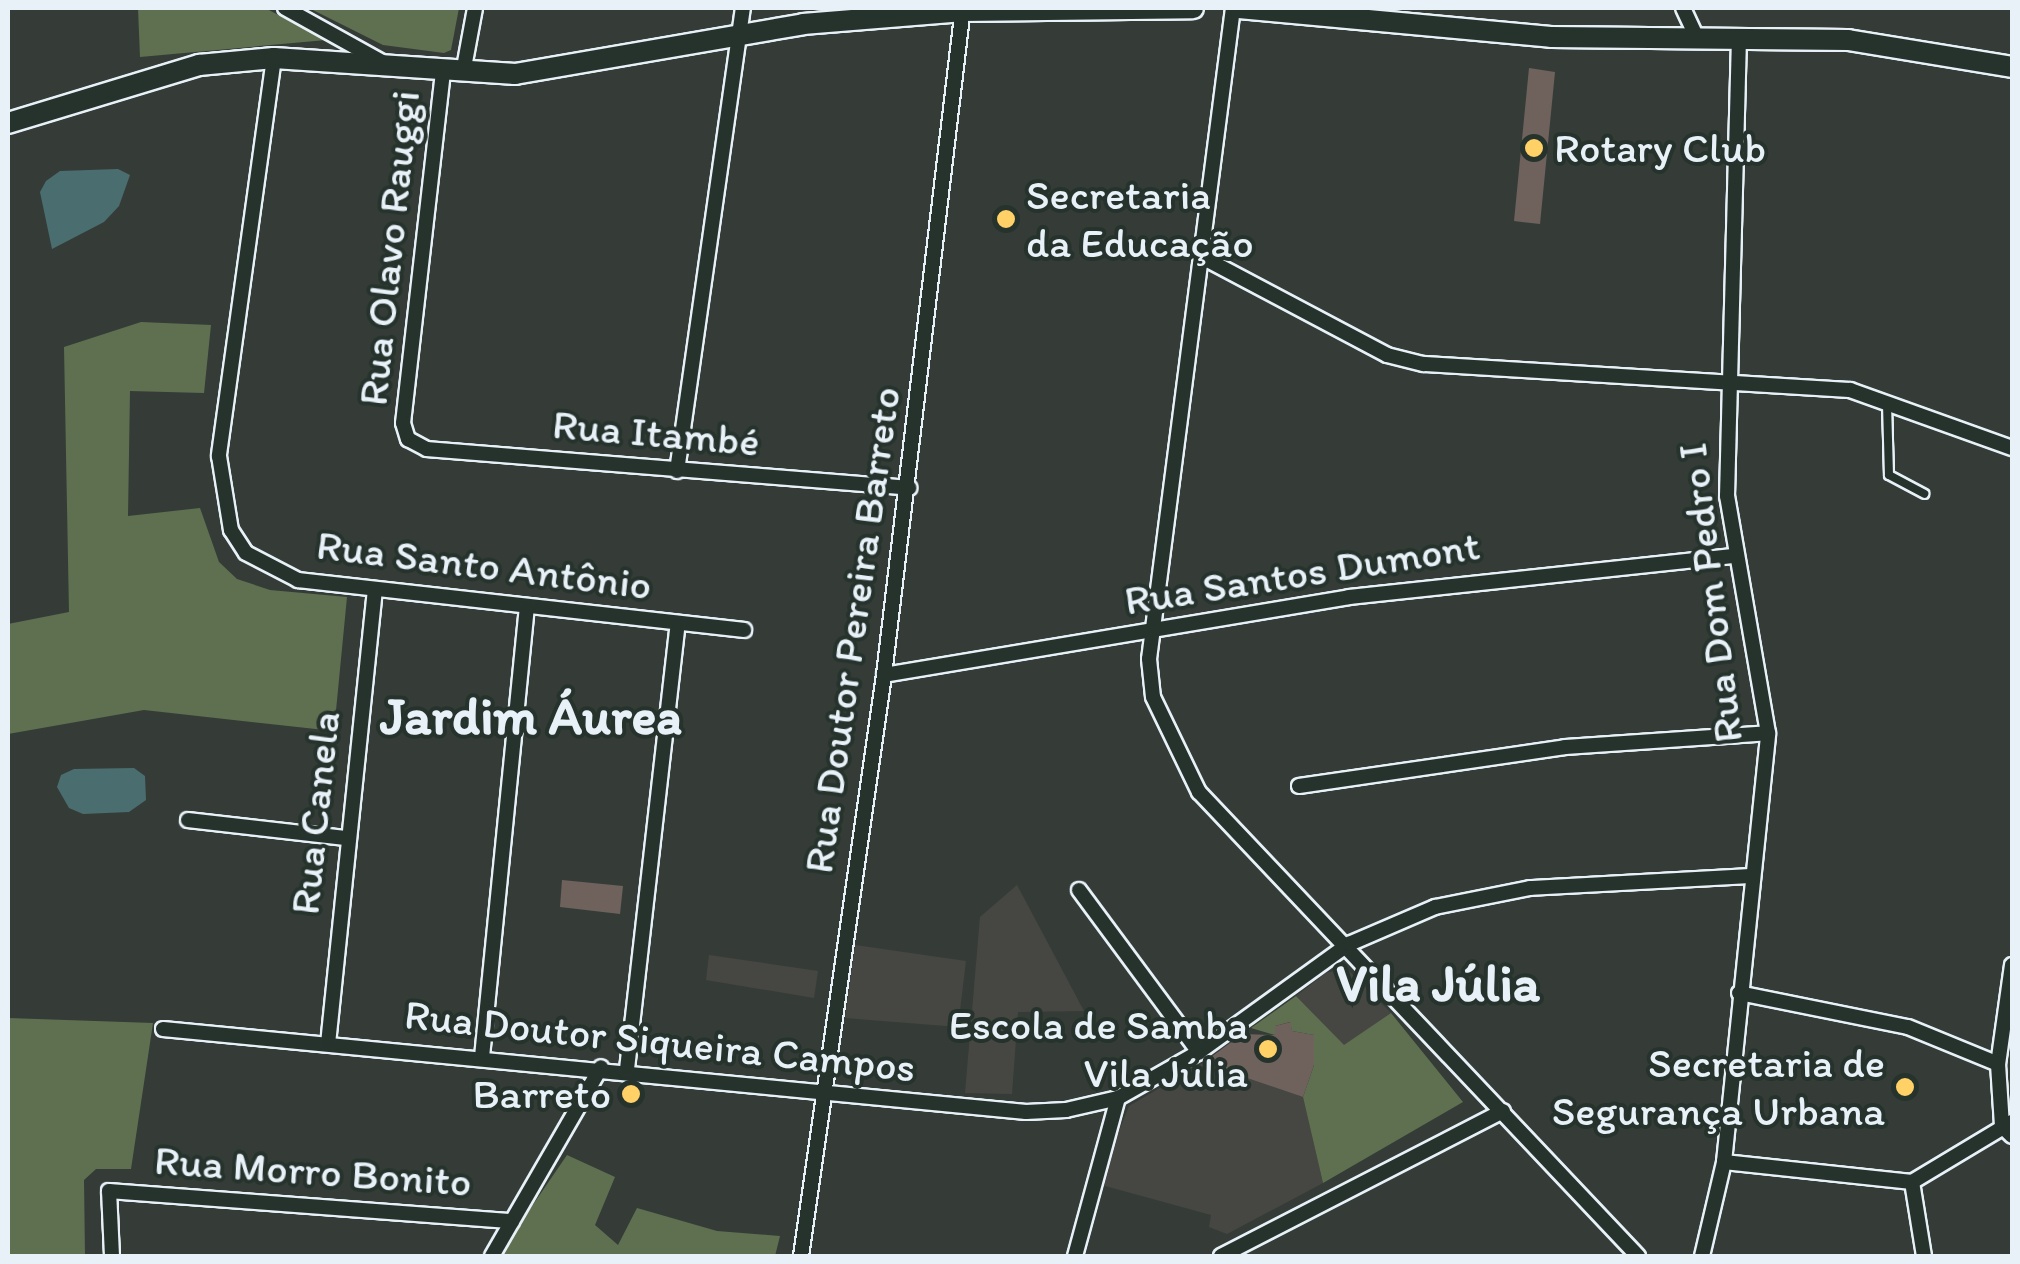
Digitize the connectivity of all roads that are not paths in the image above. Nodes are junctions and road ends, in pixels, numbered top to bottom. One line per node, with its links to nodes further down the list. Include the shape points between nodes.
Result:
1 (285, 8): 11 (street)
2 (475, 8): 14 (street, Rua Olavo Rauggi)
3 (743, 8): 8 (street)
4 (1194, 8): 7 (main road)
5 (1236, 8): 9 (main road, via 1551,37); 16 (street)
6 (1683, 8): 9 (street)
7 (963, 9): 8 (main road); 22 (street, Rua Doutor Pereira Barreto)
8 (741, 34): 14 (main road, via 554,70); 21 (street)
9 (1696, 36): 10 (main road)
10 (1739, 37): 13 (main road, via 1864,42); 17 (street, Rua Dom Pedro I)
11 (356, 55): 12 (main road); 14 (main road, via 389,66)
12 (274, 58): 15 (main road, via 163,72); 25 (street, Rua Santo Antônio, via 219,456 222,496 246,553 273,571)
13 (2012, 67)
14 (453, 72): 19 (street, Rua Olavo Rauggi)
15 (8, 123)
16 (1202, 257): 17 (street, via 1388,355 1424,364); 29 (street)
17 (1725, 382): 18 (street, via 1850,390); 24 (street, Rua Dom Pedro I)
18 (1887, 400): 20 (street); 23 (lane, via 1889,475)
19 (404, 432): 21 (street, Rua Itambé, via 427,448)
20 (2012, 448)
21 (677, 471): 22 (street, Rua Itambé)
22 (909, 488): 30 (street, Rua Doutor Pereira Barreto)
23 (1924, 494)
24 (1732, 556): 29 (street, Rua Santos Dumont, via 1449,583); 31 (street, Rua Dom Pedro I)
25 (376, 589): 26 (street, Rua Santo Antônio); 34 (street, Rua Canela)
26 (527, 606): 27 (street, Rua Santo Antônio); 43 (street)
27 (678, 623): 28 (street, Rua Santo Antônio); 46 (street)
28 (744, 630)
29 (1153, 630): 30 (street, Rua Santos Dumont); 37 (street, via 1152,697 1199,792)
30 (884, 675): 47 (street, Rua Doutor Pereira Barreto)
31 (1768, 733): 32 (street, via 1565,747); 35 (street, Rua Dom Pedro I)
32 (1300, 786)
33 (188, 820): 34 (street)
34 (346, 838): 41 (street, Rua Canela)
35 (1752, 876): 37 (street, Rua Doutor Siqueira Campos, via 1476,896); 39 (street, Rua Dom Pedro I)
36 (1078, 890): 42 (street)
37 (1349, 944): 42 (street, Rua Doutor Siqueira Campos); 49 (street)
38 (2012, 965): 44 (street)
39 (1738, 993): 44 (street, via 1908,1026); 51 (street, Rua Dom Pedro I)
40 (162, 1028): 41 (street, Rua Doutor Siqueira Campos)
41 (328, 1044): 43 (street, Rua Doutor Siqueira Campos)
42 (1199, 1052): 48 (street, Rua Doutor Siqueira Campos)
43 (482, 1057): 45 (street, Rua Doutor Siqueira Campos)
44 (1998, 1064): 50 (street)
45 (601, 1067): 46 (street, Rua Doutor Siqueira Campos); 53 (street)
46 (627, 1069): 47 (street, Rua Doutor Siqueira Campos)
47 (823, 1093): 48 (street, Rua Doutor Siqueira Campos, via 1026,1112); 56 (street, Rua Doutor Pereira Barreto)
48 (1118, 1098): 57 (street)
49 (1504, 1112): 58 (street); 59 (street)
50 (2009, 1128): 52 (street)
51 (1724, 1162): 52 (street); 60 (street, Rua Dom Pedro I)
52 (1912, 1182): 61 (street)
53 (512, 1222): 54 (street, Rua Morro Bonito, via 109,1191); 55 (street)
54 (112, 1256)
55 (492, 1256)
56 (801, 1256)
57 (1075, 1256)
58 (1222, 1256)
59 (1638, 1256)
60 (1702, 1256)
61 (1924, 1256)

